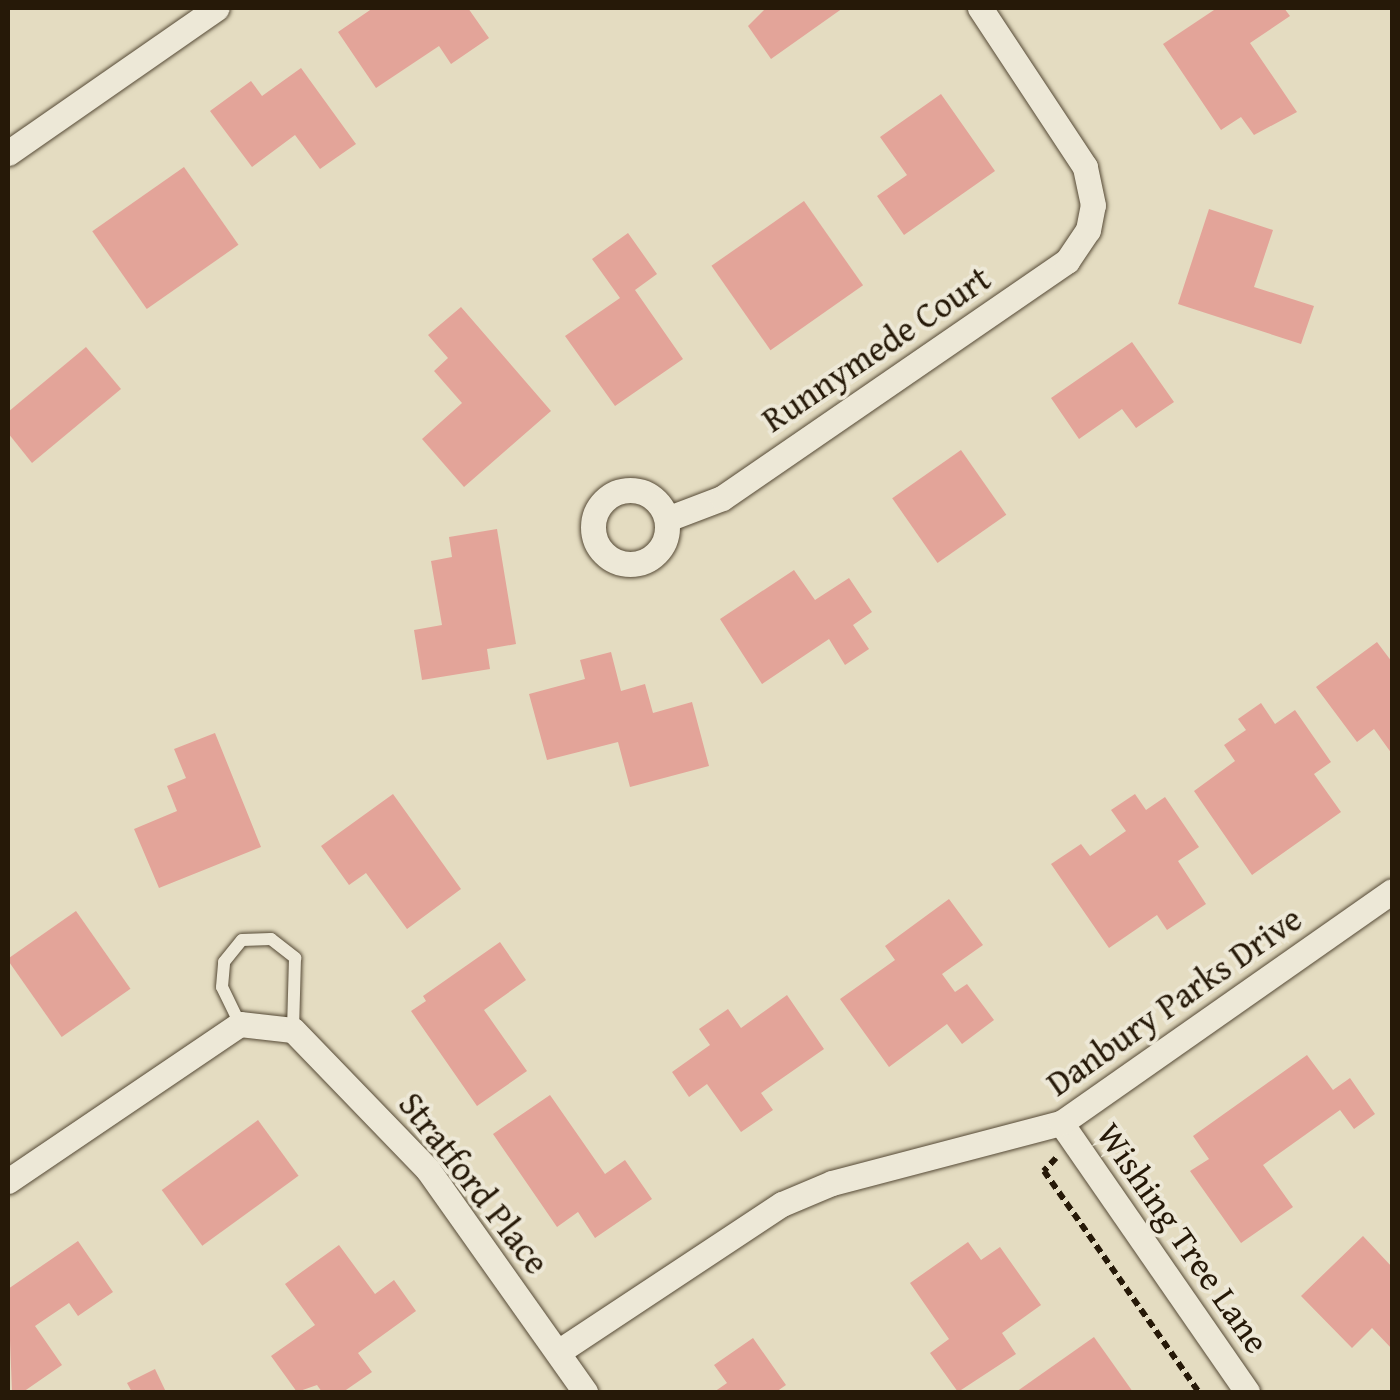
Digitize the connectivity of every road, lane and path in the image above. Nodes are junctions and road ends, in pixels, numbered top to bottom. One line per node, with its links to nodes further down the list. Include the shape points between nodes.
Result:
1 (217, 8): 3 (street)
2 (980, 8): 4 (street, Runnymede Court, via 1086,167 1093,204 1088,230 1067,261 722,498)
3 (8, 153)
4 (666, 519)
5 (1392, 891): 8 (street, Danbury Parks Drive)
6 (240, 1024): 7 (street); 7 (lane, via 222,988 224,962 242,940 270,939 295,958); 10 (street)
7 (292, 1030): 11 (street, Stratford Place, via 428,1170)
8 (1061, 1124): 9 (street, Wishing Tree Lane); 11 (street, Danbury Parks Drive, via 832,1184 782,1204)
9 (1076, 1146): 13 (path, via 1044,1171); 14 (street, Wishing Tree Lane)
10 (8, 1182)
11 (558, 1352): 12 (street, Stratford Place)
12 (585, 1392)
13 (1198, 1392)
14 (1246, 1392)

